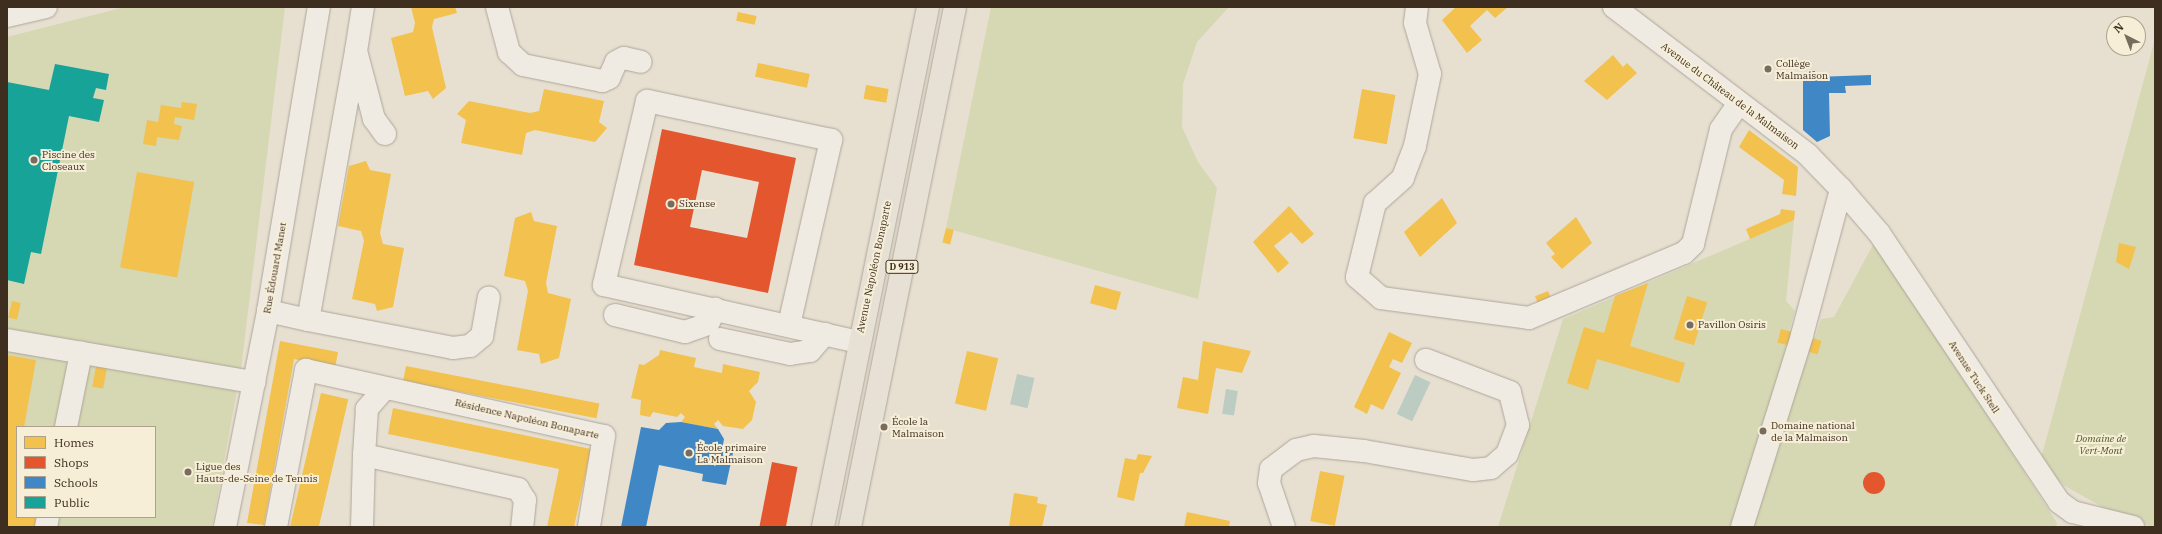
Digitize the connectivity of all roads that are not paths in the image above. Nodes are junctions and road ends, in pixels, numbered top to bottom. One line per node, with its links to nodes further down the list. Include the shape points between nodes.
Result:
1 (46, 7): 9 (street)
2 (319, 7): 17 (street, Rue Édouard Manet)
3 (363, 7): 10 (street)
4 (497, 7): 11 (street, via 509,52 523,65 602,81 609,78 616,62 624,58)
5 (928, 7): 24 (main road, Avenue Napoléon Bonaparte / D 913)
6 (955, 7): 38 (main road, D 913)
7 (1417, 7): 12 (street, via 1415,23 1430,74 1416,139 1404,178 1375,203 1357,278 1381,298 1528,318 1684,253 1693,244 1721,130)
8 (1614, 7): 12 (street, Avenue du Château de la Malmaison)
9 (7, 16)
10 (356, 51): 13 (street, via 374,119); 19 (street)
11 (641, 62)
12 (1739, 103): 14 (street, Avenue du Château de la Malmaison, via 1808,155)
13 (385, 134)
14 (1841, 190): 31 (street, Avenue Tuck Stell, via 1879,233 2048,489); 40 (street, via 1802,335)
15 (489, 298): 19 (street, via 482,336 470,346 453,348)
16 (715, 309): 18 (street, via 708,324 685,332); 20 (street); 20 (street, via 604,284 647,101 831,140)
17 (268, 311): 19 (street); 27 (street, Rue Édouard Manet)
18 (616, 315)
19 (308, 320)
20 (789, 326): 21 (street)
21 (825, 334): 22 (street, via 810,351 790,354); 24 (street)
22 (720, 339)
23 (7, 340): 25 (street)
24 (859, 342): 37 (main road, Avenue Napoléon Bonaparte / D 913)
25 (81, 353): 27 (street); 29 (street)
26 (1426, 360): 39 (street, via 1510,392 1518,425 1507,454 1491,468 1473,470 1364,451 1314,446 1296,450 1271,469 1269,483)
27 (254, 382): 32 (street, Rue Édouard Manet)
28 (385, 388): 30 (street, via 368,408); 33 (street, Résidence Napoléon Bonaparte, via 306,370); 36 (street, Résidence Napoléon Bonaparte, via 604,436)
29 (66, 426)
30 (364, 455): 34 (street, via 360,495); 35 (street, via 518,489 525,500)
31 (2071, 519): 41 (street, Avenue Tuck Stell)
32 (225, 527)
33 (276, 527)
34 (362, 527)
35 (522, 527)
36 (589, 527)
37 (823, 527)
38 (850, 527)
39 (1284, 527)
40 (1742, 527)
41 (2132, 527)

